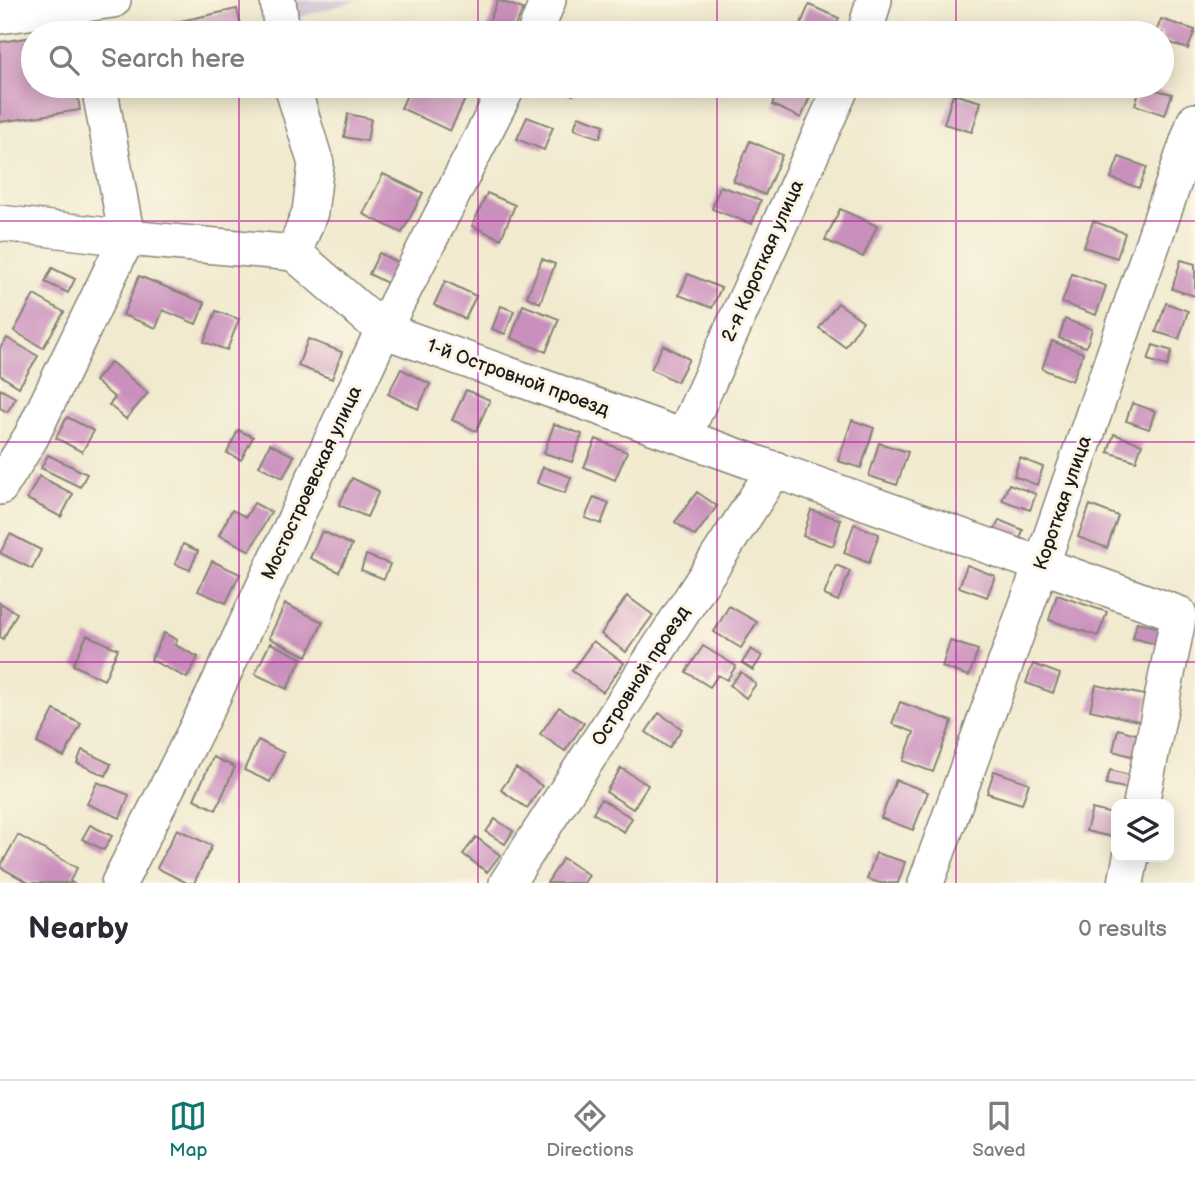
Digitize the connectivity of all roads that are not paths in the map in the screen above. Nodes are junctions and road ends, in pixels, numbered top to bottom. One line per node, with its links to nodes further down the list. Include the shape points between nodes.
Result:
1 (278, 0): 6 (street)
2 (548, 0): 7 (street)
3 (874, 0): 8 (street)
4 (92, 10): 5 (street)
5 (0, 16)
6 (281, 21)
7 (540, 21)
8 (868, 21)
9 (101, 98): 15 (street)
10 (296, 98): 16 (street, via 316,164 310,212)
11 (502, 98): 17 (street, Мостостроевская улица)
12 (837, 98): 18 (street, 2-я Короткая улица)
13 (1195, 121): 21 (street, Короткая улица)
14 (0, 223): 15 (street)
15 (127, 238): 16 (street); 20 (street, via 31,437)
16 (294, 253): 17 (street, 1-й Островной проезд)
17 (383, 330): 18 (street, 1-й Островной проезд); 24 (street, Мостостроевская улица, via 213,696)
18 (684, 436): 19 (street, 1-й Островной проезд)
19 (775, 469): 21 (street, 1-й Островной проезд); 25 (street, Островной проезд)
20 (0, 487)
21 (1042, 563): 22 (street, 1-й Островной проезд, via 1179,614); 26 (street, Короткая улица)
22 (1142, 799)
23 (1130, 862): 27 (street)
24 (119, 883)
25 (507, 883)
26 (926, 883)
27 (1126, 883)

